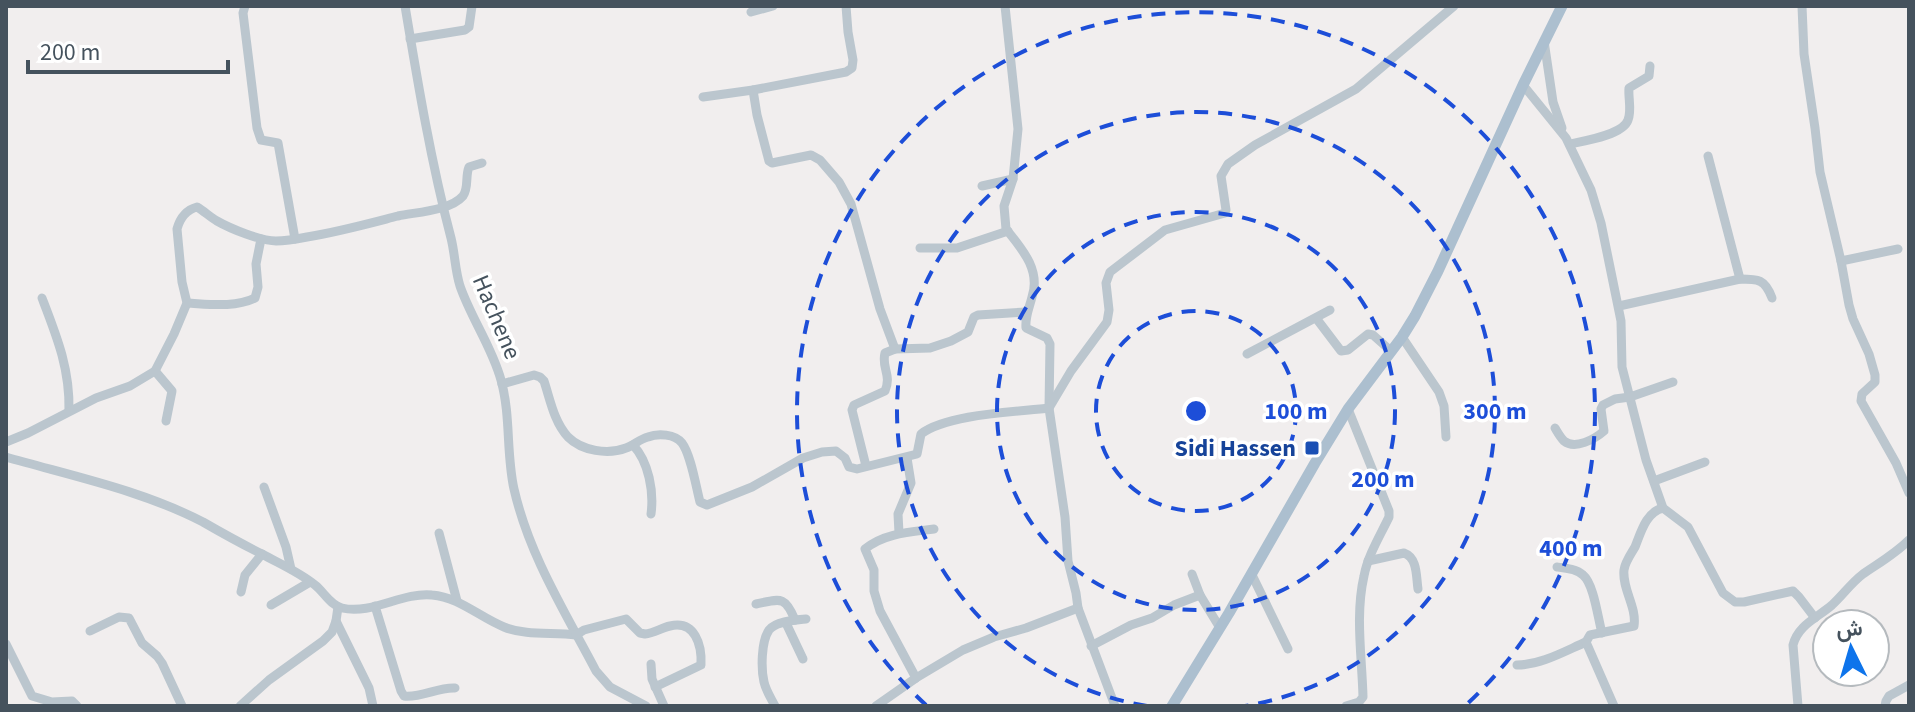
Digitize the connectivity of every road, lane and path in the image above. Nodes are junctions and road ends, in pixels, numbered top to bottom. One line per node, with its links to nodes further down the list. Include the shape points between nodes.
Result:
1 (245, 6): 25 (street, via 257,128 261,140 278,143)
2 (405, 6): 11 (street, Hachene)
3 (472, 6): 11 (street, via 465,30)
4 (773, 6): 10 (street)
5 (846, 6): 15 (street, via 852,68)
6 (1005, 6): 20 (street, via 1018,129)
7 (1454, 6): 45 (street, via 1356,89 1228,164 1221,176 1225,213 1165,230 1116,265 1106,283 1107,322)
8 (1562, 6): 12 (main road)
9 (1802, 6): 28 (street, via 1820,172)
10 (751, 12)
11 (410, 39): 22 (street, Hachene)
12 (1544, 41): 14 (main road); 17 (street, via 1553,102)
13 (1650, 66): 17 (street, via 1649,76 1629,88 1625,125 1606,135)
14 (1523, 85): 17 (street); 37 (main road)
15 (753, 90): 16 (street); 38 (street, via 769,161 811,155 848,197)
16 (703, 97)
17 (1568, 141): 33 (street, via 1594,201)
18 (1708, 156): 29 (street)
19 (482, 163): 22 (street, via 469,167 464,195)
20 (1013, 179): 21 (street); 23 (street, via 1004,206)
21 (982, 186)
22 (442, 208): 25 (street); 43 (street, Hachene, via 460,286)
23 (1008, 231): 26 (street, via 965,246); 35 (street, via 1033,271 1034,290)
24 (261, 239): 25 (street); 32 (street, via 255,298); 32 (street, via 232,229 197,207 186,213 177,229)
25 (295, 239)
26 (920, 248)
27 (1898, 249): 28 (street)
28 (1841, 261): 59 (street, via 1853,319 1875,375 1861,401)
29 (1740, 279): 31 (street, via 1762,282); 33 (street)
30 (42, 298): 47 (street, via 66,367)
31 (1772, 298)
32 (187, 303): 41 (street)
33 (1619, 306): 44 (street, via 1622,367)
34 (1330, 310): 36 (street)
35 (1026, 312): 38 (street, via 978,315 968,332 951,341); 45 (street, via 1026,328 1050,344)
36 (1316, 318): 39 (street, via 1341,351 1368,334); 40 (street)
37 (1402, 337): 39 (main road); 50 (street, via 1439,392)
38 (895, 349): 56 (street, via 883,356 885,391 853,407)
39 (1391, 351): 46 (main road)
40 (1247, 354)
41 (155, 371): 47 (street); 48 (street, via 172,391)
42 (1673, 382): 44 (street)
43 (502, 384): 52 (street, via 540,377 559,424 577,443 600,451); 91 (street, Hachene, via 520,513)
44 (1630, 397): 49 (street, via 1603,405 1604,431 1596,438 1570,444); 57 (street)
45 (1049, 408): 54 (street, via 939,424 921,434 917,454); 81 (street)
46 (1348, 409): 67 (street, via 1389,511); 71 (main road)
47 (69, 411): 51 (street)
48 (166, 421)
49 (1555, 428)
50 (1446, 437)
51 (6, 442)
52 (633, 445): 56 (street, via 657,435 679,440 704,505 822,452 840,452 851,469); 61 (street, via 645,466)
53 (6, 457): 66 (street, via 143,496)
54 (907, 458): 56 (street); 64 (street, via 911,483 898,514)
55 (1705, 462): 57 (street)
56 (866, 466)
57 (1654, 481): 60 (street)
58 (264, 487): 69 (street)
59 (1909, 493)
60 (1663, 508): 83 (street, via 1688,527 1729,598 1744,602 1793,591); 90 (street, via 1645,523 1624,568 1634,626)
61 (651, 514)
62 (934, 529): 64 (street)
63 (439, 533): 76 (street)
64 (899, 533): 99 (street, via 865,549 880,611)
65 (1909, 540): 82 (street)
66 (262, 554): 69 (street); 74 (street, via 245,575)
67 (1368, 561): 73 (street, via 1409,555); 113 (street, via 1360,617 1363,697)
68 (1557, 567): 90 (street, via 1585,577)
69 (291, 569): 72 (street)
70 (1192, 574): 75 (street)
71 (1252, 575): 88 (main road); 95 (street)
72 (310, 582): 78 (street); 80 (street)
73 (1418, 589)
74 (241, 592)
75 (1200, 595): 88 (street); 94 (street)
76 (457, 601): 79 (street, via 420,595); 91 (street, via 514,630)
77 (756, 604): 86 (street, via 784,601)
78 (271, 605)
79 (375, 606): 80 (street); 102 (street, via 404,696)
80 (338, 607): 85 (street)
81 (1078, 608): 94 (street); 99 (street, via 971,646)
82 (1828, 608)
83 (1811, 613)
84 (806, 619): 86 (street)
85 (336, 621): 105 (street, via 323,641); 106 (street)
86 (790, 621): 96 (street); 109 (street, via 770,628 765,643 764,684)
87 (1811, 621): 115 (street, via 1794,640)
88 (1220, 628): 112 (main road)
89 (90, 631): 104 (street, via 119,617 129,618 142,643 162,663)
90 (1602, 633): 92 (street, via 1590,635)
91 (576, 635): 101 (street, via 626,619 645,634 689,627 701,665); 107 (street, Hachene, via 603,681)
92 (1586, 642): 98 (street); 114 (street)
93 (6, 644): 103 (street, via 32,696)
94 (1091, 646): 111 (street)
95 (1288, 649)
96 (803, 659)
97 (651, 664): 101 (street)
98 (1517, 665)
99 (916, 678): 110 (street)
100 (1909, 685): 116 (street, via 1889,696)
101 (655, 687): 108 (street)
102 (455, 688)
103 (77, 706)
104 (182, 706)
105 (240, 706)
106 (373, 706)
107 (646, 706)
108 (664, 706)
109 (775, 706)
110 (876, 706)
111 (1115, 706)
112 (1172, 706)
113 (1346, 706)
114 (1614, 706)
115 (1798, 706)
116 (1885, 706)

